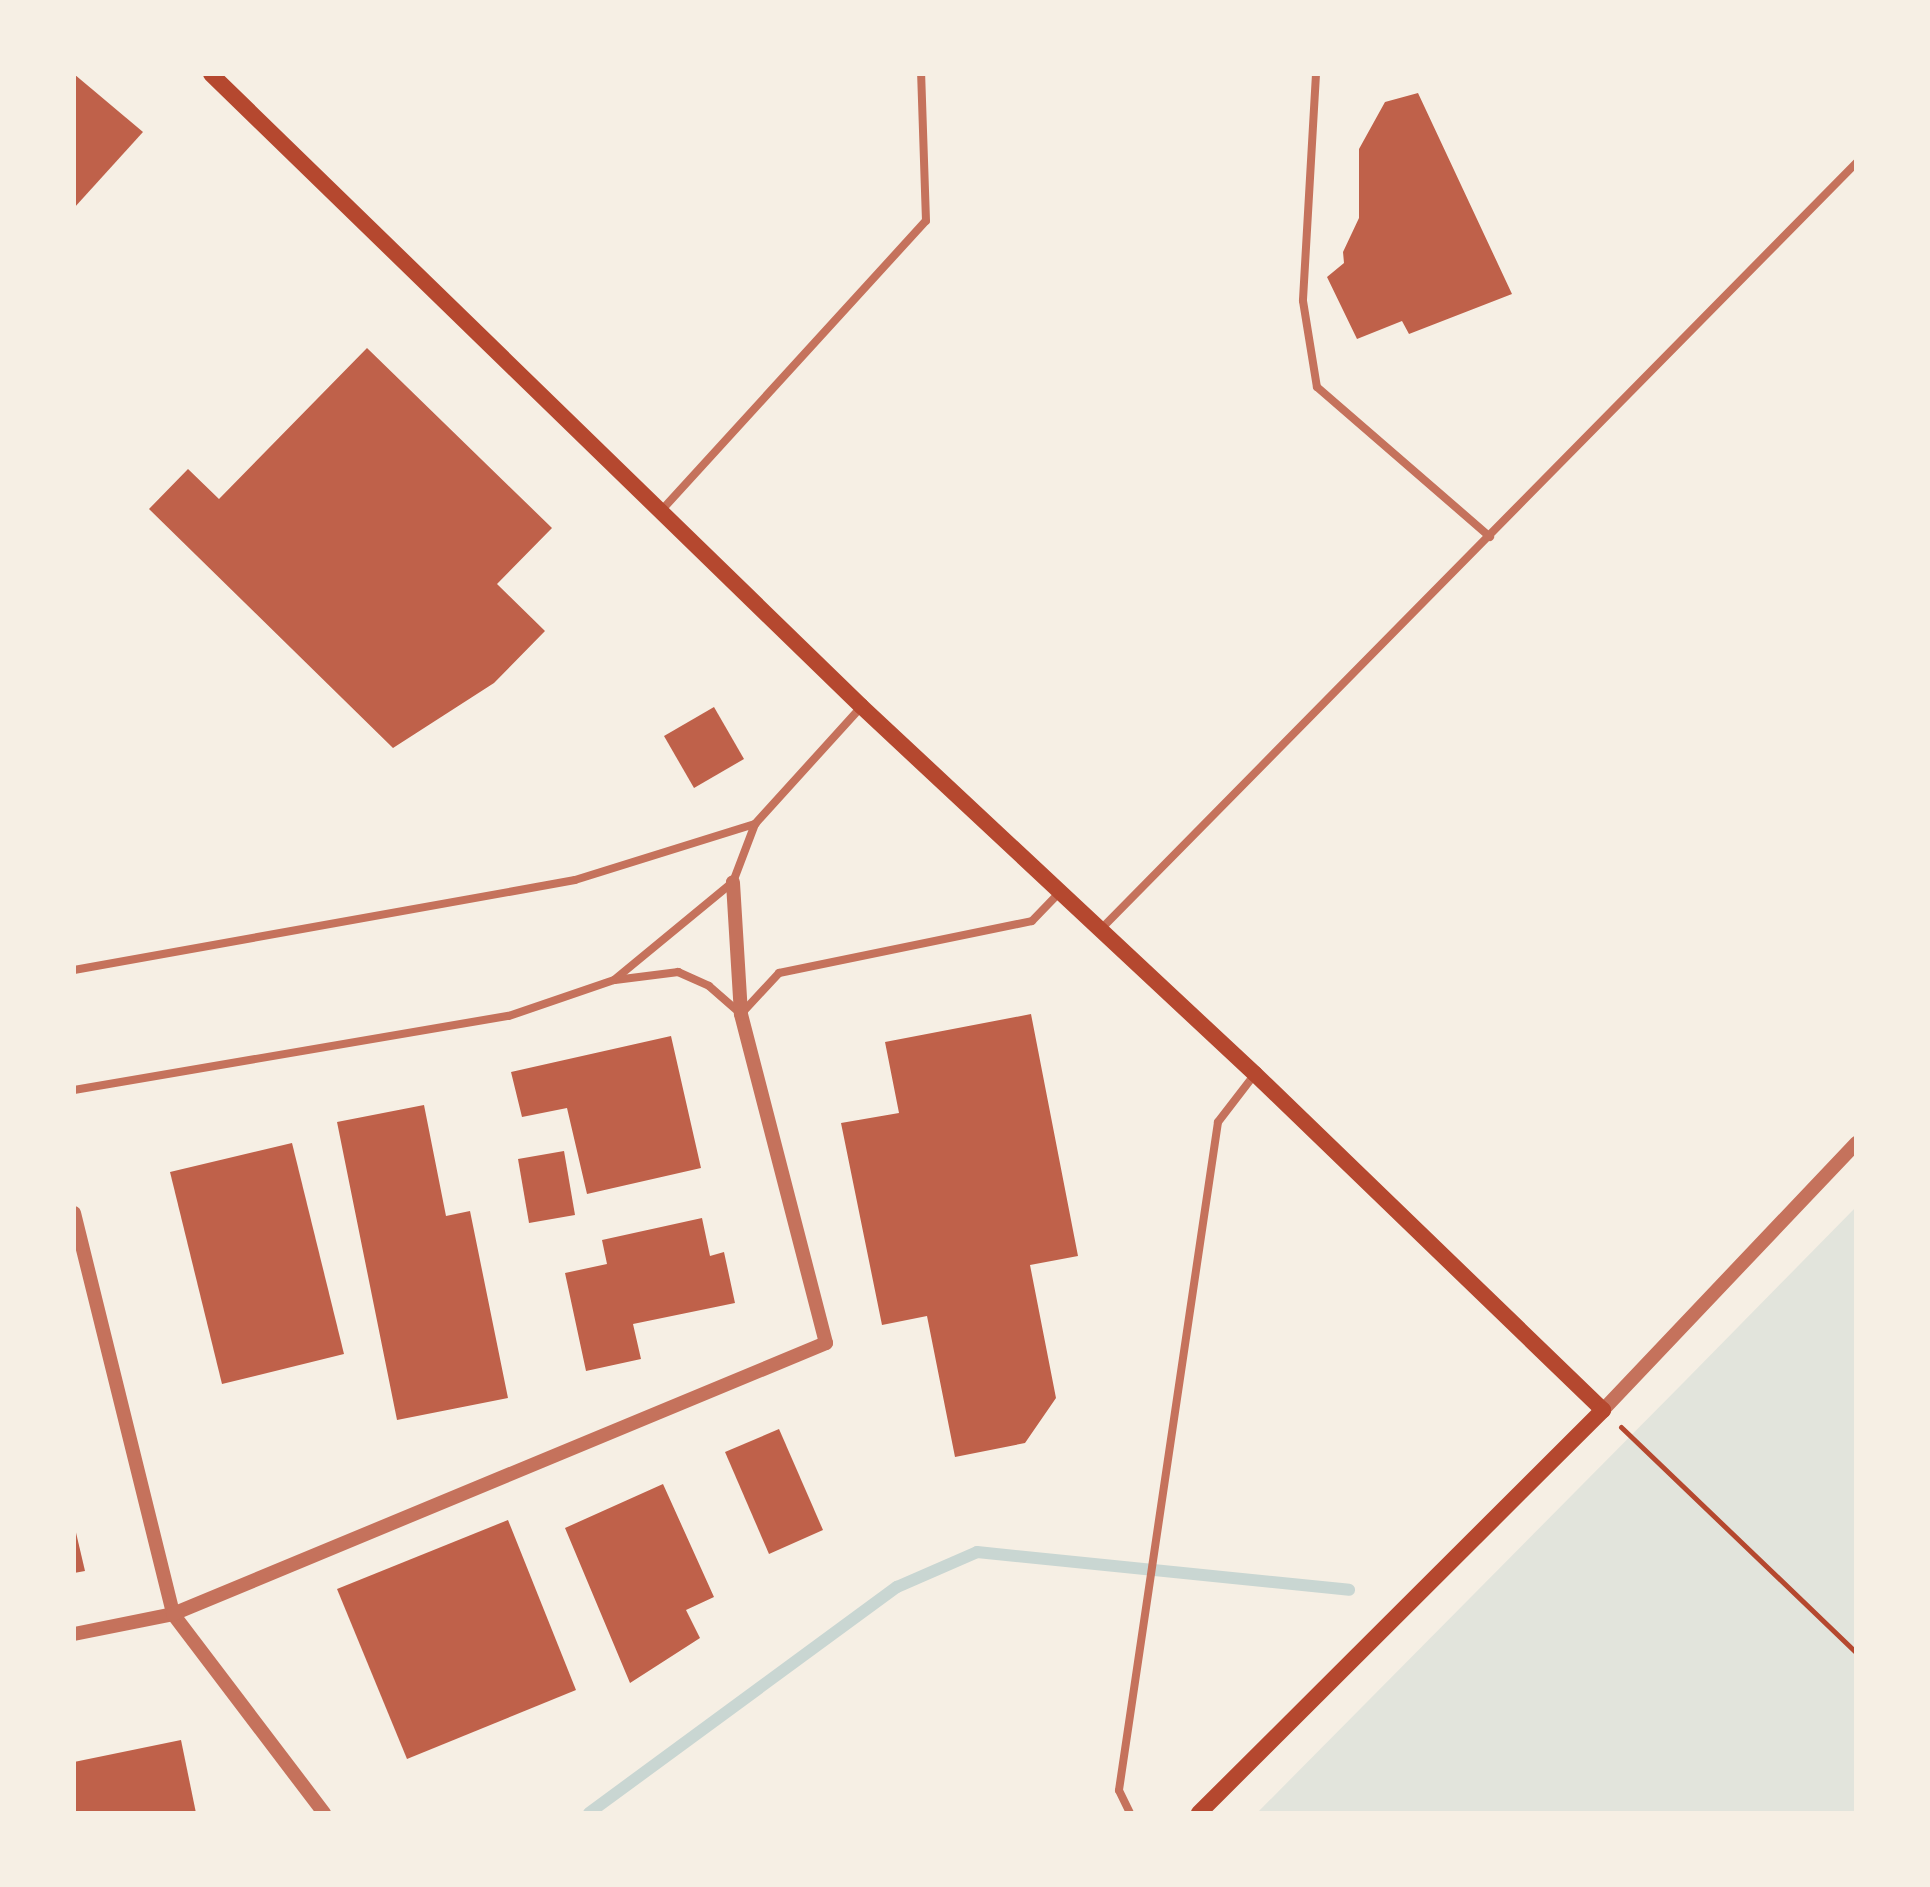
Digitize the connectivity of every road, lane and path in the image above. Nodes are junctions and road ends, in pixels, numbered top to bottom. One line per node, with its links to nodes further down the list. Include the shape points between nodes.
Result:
1 (211, 74): 5 (main road)
2 (921, 74): 5 (street, via 926,221)
3 (1316, 74): 6 (street, via 1303,301 1317,387)
4 (1856, 163): 6 (street)
5 (660, 512): 7 (main road)
6 (1490, 537): 11 (street)
7 (861, 706): 8 (street); 10 (main road)
8 (755, 824): 9 (street); 12 (street, via 575,880)
9 (733, 882): 13 (street); 14 (street)
10 (1061, 891): 11 (main road); 14 (street, via 1032,921 779,973)
11 (1101, 929): 15 (main road)
12 (74, 970)
13 (614, 980): 14 (street, via 678,972 709,986); 16 (street, via 509,1016)
14 (741, 1014): 20 (street, via 826,1343)
15 (1255, 1074): 19 (main road); 24 (street, via 1218,1122 1119,1790)
16 (74, 1090)
17 (1856, 1143): 19 (street)
18 (74, 1213): 20 (street)
19 (1603, 1410): 22 (path); 25 (main road)
20 (173, 1614): 21 (street); 23 (street)
21 (74, 1634)
22 (1856, 1652)
23 (324, 1813)
24 (1130, 1813)
25 (1199, 1813)

